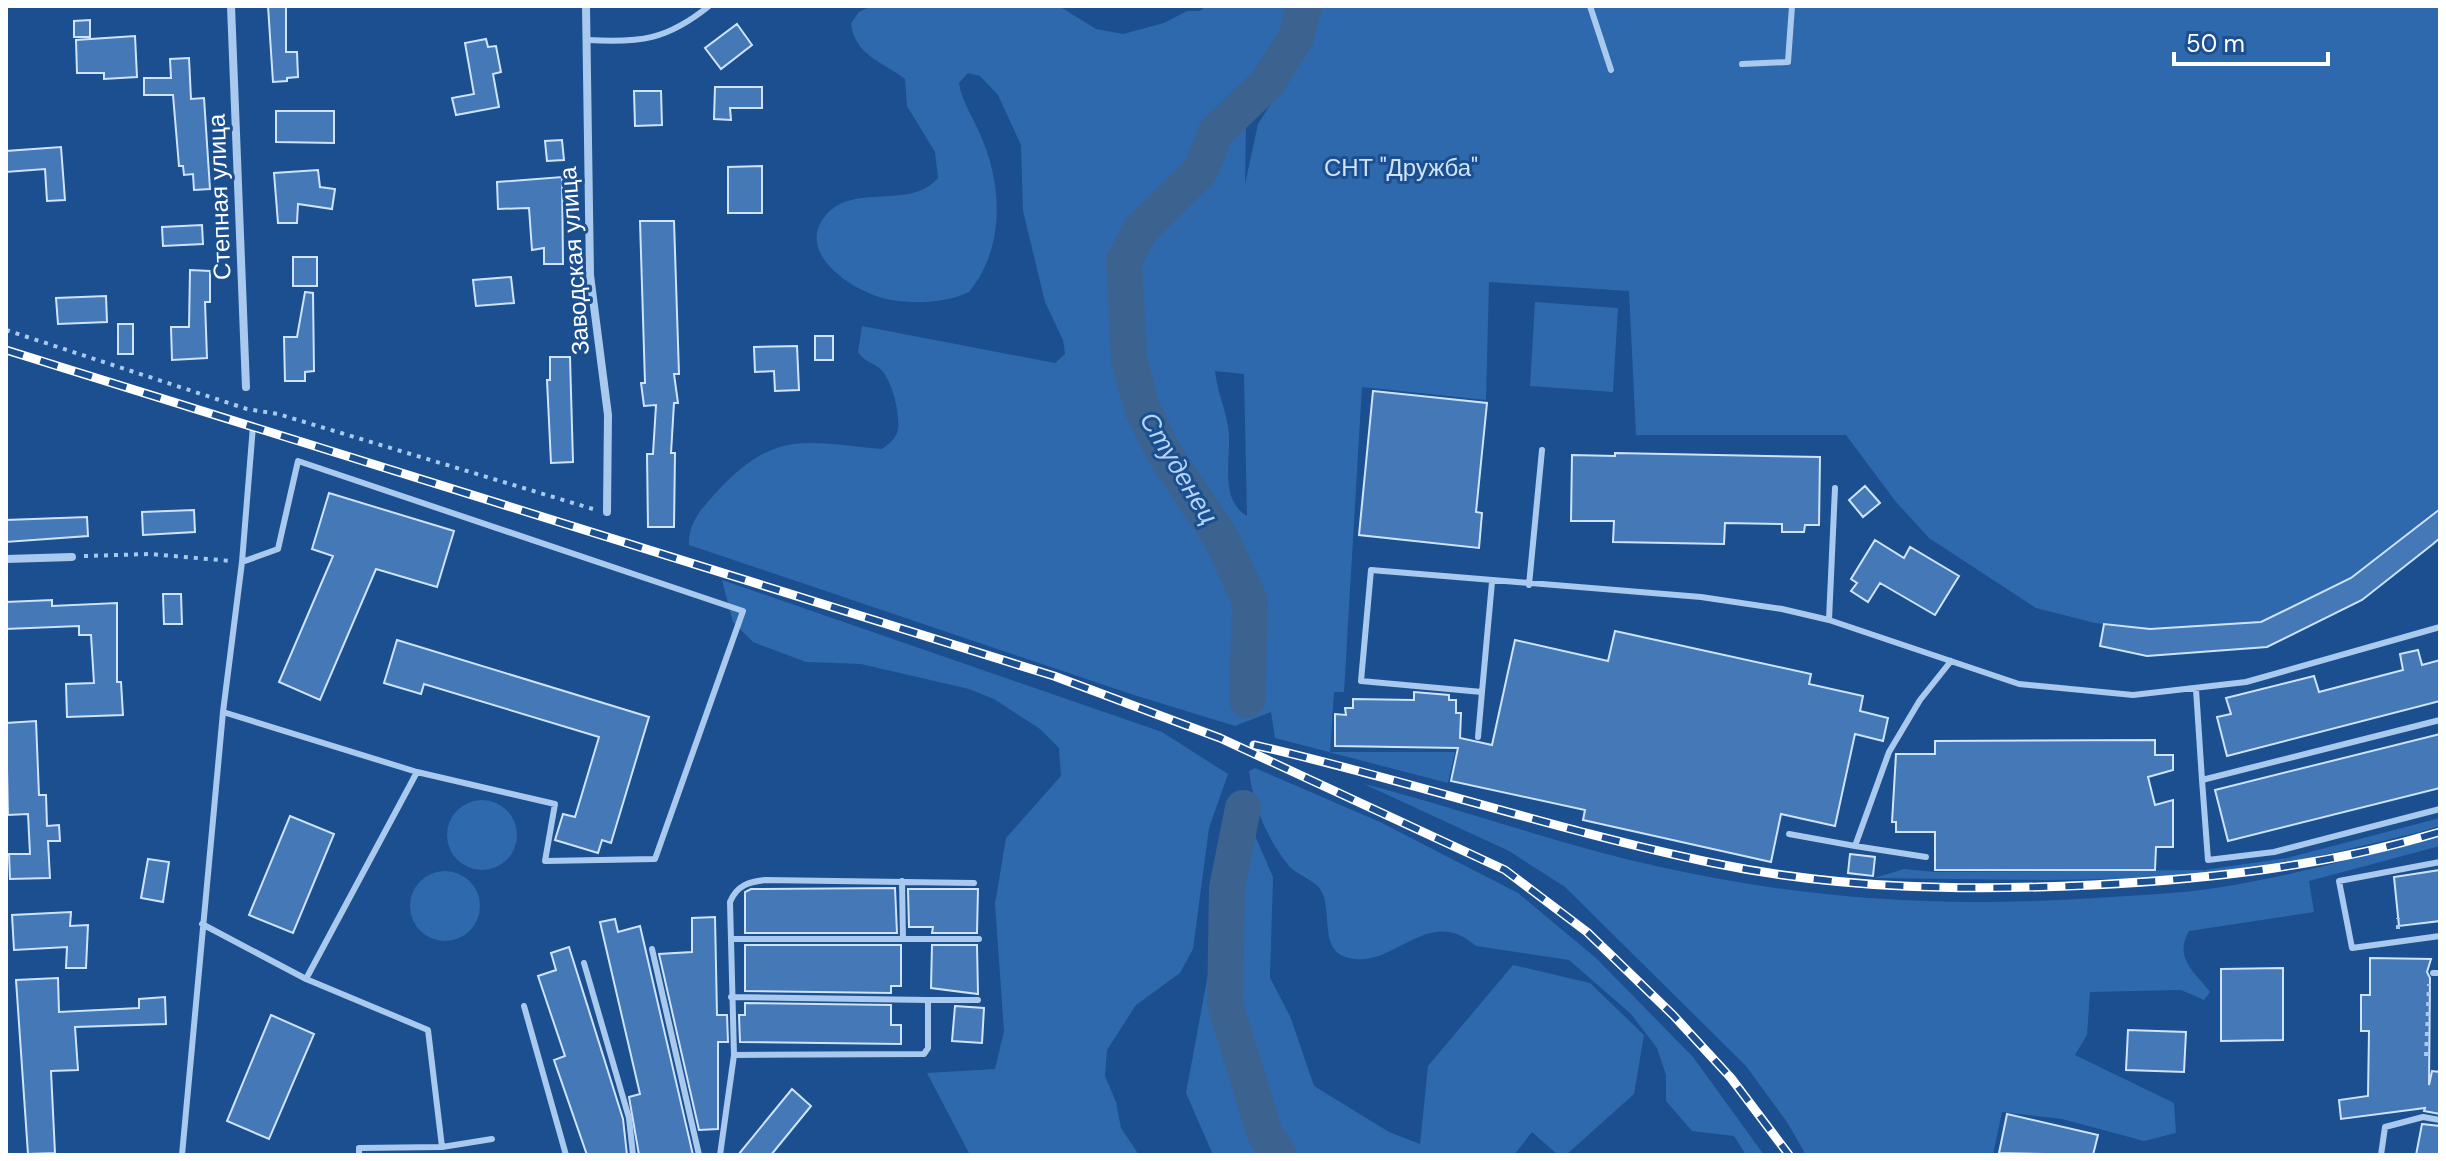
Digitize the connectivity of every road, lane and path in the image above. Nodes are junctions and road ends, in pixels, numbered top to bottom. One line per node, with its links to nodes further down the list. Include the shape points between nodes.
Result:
1 (231, 6): 10 (street, Степная улица)
2 (586, 6): 6 (street, Заводская улица)
3 (709, 6): 6 (lane, via 672,31 636,43)
4 (1590, 6): 8 (lane)
5 (1792, 6): 7 (lane, via 1788,62)
6 (588, 40): 14 (street, Заводская улица, via 590,260 608,415)
7 (1742, 64)
8 (1611, 70)
9 (6, 330): 14 (path, via 247,409)
10 (246, 387)
11 (253, 426): 17 (lane)
12 (1542, 450): 19 (lane)
13 (1835, 488): 20 (lane)
14 (607, 512)
15 (72, 557): 16 (street); 17 (path, via 150,554)
16 (6, 559)
17 (242, 562): 25 (lane); 28 (lane, via 278,549 298,461 743,611 655,859 545,861 555,804)
18 (1492, 582): 19 (lane); 24 (lane); 24 (lane, via 1371,570 1361,681)
19 (1529, 585): 20 (lane, via 1701,597)
20 (1829, 620): 22 (lane)
21 (2440, 627): 23 (lane, via 2246,682)
22 (1951, 661): 23 (lane, via 2019,684 2133,695); 32 (lane, via 1889,752)
23 (2196, 689): 29 (lane)
24 (1482, 692): 27 (lane)
25 (223, 712): 28 (lane); 37 (lane)
26 (2440, 720): 29 (lane)
27 (1478, 737)
28 (417, 772): 44 (lane)
29 (2202, 780): 30 (lane, via 2208,860 2274,852)
30 (2440, 809)
31 (1789, 834): 32 (lane)
32 (1855, 846): 33 (lane)
33 (1926, 857)
34 (2440, 862): 38 (lane, via 2339,881 2352,948)
35 (902, 881): 36 (lane); 39 (lane, via 754,881 739,887 730,902); 40 (lane)
36 (974, 883)
37 (202, 924): 44 (lane); 55 (lane)
38 (2440, 936)
39 (731, 939): 40 (lane); 46 (lane)
40 (903, 939): 41 (lane)
41 (979, 939)
42 (652, 949): 59 (lane)
43 (584, 963): 58 (lane, via 629,1118)
44 (306, 979): 54 (lane, via 428,1030)
45 (2427, 984): 51 (path)
46 (731, 997): 47 (lane); 50 (lane)
47 (928, 1000): 48 (lane); 50 (lane, via 924,1054)
48 (978, 1000)
49 (524, 1006): 57 (lane)
50 (734, 1055): 60 (lane)
51 (2426, 1056)
52 (2440, 1120): 61 (lane, via 2423,1117 2385,1127)
53 (492, 1139): 54 (lane)
54 (442, 1147): 56 (lane, via 359,1148)
55 (182, 1155)
56 (359, 1155)
57 (566, 1155)
58 (633, 1155)
59 (699, 1155)
60 (720, 1155)
61 (2381, 1155)

